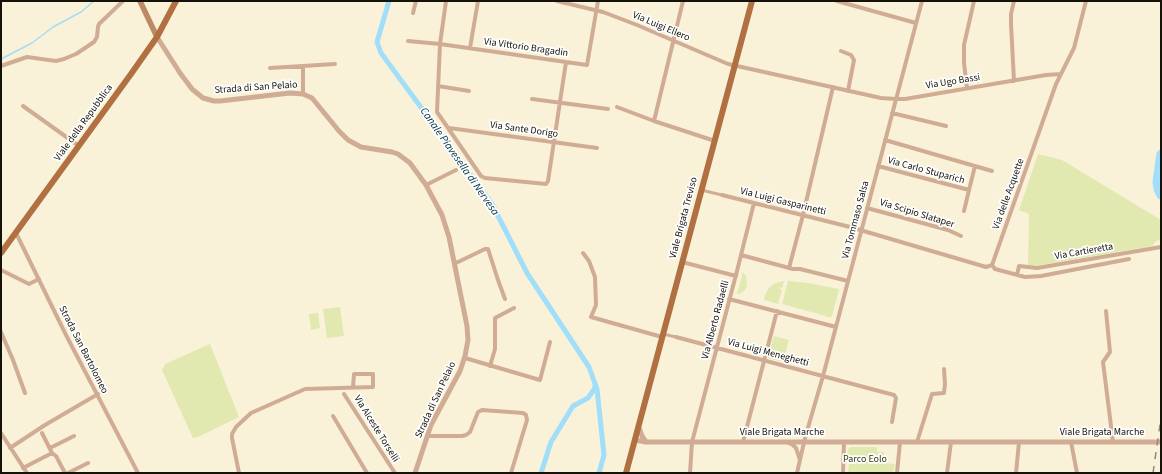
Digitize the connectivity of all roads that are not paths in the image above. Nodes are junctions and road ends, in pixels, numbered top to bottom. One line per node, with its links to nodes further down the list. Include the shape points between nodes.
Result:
1 (123, 1): 27 (street, via 99,24 94,42 72,56 56,61 27,57)
2 (140, 1): 19 (main road, Strada di San Pelaio)
3 (176, 1): 19 (main road, Viale della Repubblica)
4 (416, 1): 17 (street)
5 (446, 1): 22 (street)
6 (478, 1): 23 (street)
7 (557, 1): 16 (street, Via Luigi Ellero)
8 (598, 1): 16 (street)
9 (683, 1): 20 (street)
10 (750, 1): 28 (main road, Viale Brigata Treviso)
11 (837, 1): 18 (street)
12 (922, 1): 18 (street, Via Tommaso Salsa)
13 (974, 1): 35 (street, via 964,45)
14 (1014, 1): 32 (street, via 1011,14)
15 (1086, 1): 31 (street, Via delle Acquette, via 1074,48)
16 (596, 10): 20 (street, Via Luigi Ellero); 25 (street, Via Vittorio Bragadin, via 586,65)
17 (413, 13)
18 (916, 23): 40 (street, Via Tommaso Salsa)
19 (157, 37): 38 (street, Strada di San Pelaio, via 192,89 203,98 220,101); 52 (main road, Viale della Repubblica)
20 (673, 41): 28 (street, Via Luigi Ellero); 46 (street)
21 (408, 42): 22 (street, Via Vittorio Bragadin)
22 (440, 44): 23 (street, Via Vittorio Bragadin); 33 (street)
23 (470, 48): 25 (street, Via Vittorio Bragadin)
24 (841, 51): 36 (street, via 854,60)
25 (566, 62): 41 (street)
26 (335, 64): 29 (street)
27 (1, 66)
28 (734, 66): 34 (street, Via Ugo Bassi); 50 (main road, Viale Brigata Treviso)
29 (303, 67): 30 (street); 38 (street)
30 (270, 68)
31 (1061, 74): 32 (street, Via Ugo Bassi); 77 (street, Via delle Acquette)
32 (1014, 81): 35 (street, Via Ugo Bassi)
33 (438, 86): 37 (street); 48 (street, via 437,112)
34 (833, 87): 36 (street, Via Ugo Bassi); 65 (street)
35 (967, 88): 40 (street, Via Ugo Bassi)
36 (848, 90): 40 (street, Via Ugo Bassi)
37 (469, 91)
38 (303, 94): 58 (street, Strada di San Pelaio, via 312,98 348,140 360,147 398,154 410,163)
39 (532, 98): 41 (street)
40 (896, 99): 45 (street, Via Tommaso Salsa)
41 (559, 103): 44 (street); 51 (street)
42 (23, 106): 52 (street)
43 (617, 107): 46 (street)
44 (608, 109)
45 (892, 113): 47 (street); 49 (street, Via Tommaso Salsa)
46 (654, 121): 50 (street)
47 (946, 126)
48 (449, 128): 51 (street, Via Sante Dorigo); 51 (street, via 481,176 485,178 546,184)
49 (885, 140): 54 (street, Via Tommaso Salsa); 55 (street)
50 (715, 141): 59 (main road, Viale Brigata Treviso)
51 (553, 142): 53 (street, Via Sante Dorigo)
52 (80, 146): 67 (main road, Viale della Repubblica)
53 (597, 148)
54 (878, 166): 60 (street, Via Carlo Stuparich); 63 (street, Via Tommaso Salsa)
55 (975, 166): 57 (street); 60 (street, Via Carlo Stuparich)
56 (456, 170): 58 (street)
57 (992, 171)
58 (426, 185): 76 (street, Strada di San Pelaio, via 450,237)
59 (701, 190): 61 (street, Via Luigi Gasparinetti); 75 (main road, Viale Brigata Treviso)
60 (969, 190): 64 (street, Via Carlo Stuparich)
61 (722, 195): 62 (street, Via Luigi Gasparinetti)
62 (754, 203): 65 (street, Via Luigi Gasparinetti); 73 (street, Via Alberto Radaelli)
63 (867, 208): 66 (street, Via Tommaso Salsa); 68 (street, Via Scipio Slataper, via 948,230)
64 (964, 211)
65 (802, 215): 66 (street, Via Luigi Gasparinetti); 78 (street)
66 (861, 231): 77 (street, via 986,267); 83 (street, Via Tommaso Salsa)
67 (16, 233): 69 (main road, Viale della Repubblica); 82 (street, Strada San Bartolomeo)
68 (961, 236)
69 (3, 245): 71 (main road, Viale della Repubblica)
70 (1161, 247): 80 (street, Via Cartieretta, via 1037,268 1019,266)
71 (1, 253)
72 (583, 253): 91 (street, via 595,277 596,305 591,317)
73 (741, 255): 78 (street); 81 (street, Via Alberto Radaelli)
74 (1129, 259): 80 (street, Via Cartieretta, via 1041,276)
75 (682, 262): 81 (street); 91 (main road, Viale Brigata Treviso)
76 (455, 263): 84 (street, via 485,248 488,249); 95 (street, Strada di San Pelaio, via 467,326 468,345)
77 (992, 265): 80 (street, Via Cartieretta, via 995,269)
78 (789, 268): 83 (street)
79 (1, 270): 82 (street, via 29,284)
80 (1017, 275)
81 (736, 276): 85 (street, Via Alberto Radaelli)
82 (39, 279): 102 (street, Strada San Bartolomeo)
83 (848, 281): 89 (street, Via Tommaso Salsa)
84 (505, 299)
85 (729, 299): 87 (street); 94 (street, Via Alberto Radaelli)
86 (514, 308): 97 (street, via 495,318 495,349)
87 (777, 311): 89 (street); 96 (street)
88 (1106, 311): 123 (street, via 1110,352 1103,362)
89 (836, 327): 99 (street, Via Tommaso Salsa)
90 (1, 332): 101 (street)
91 (663, 335): 92 (street, Via Luigi Meneghetti); 106 (main road, Viale Brigata Treviso)
92 (676, 337): 94 (street, Via Luigi Meneghetti)
93 (550, 342): 97 (street, via 540,380)
94 (716, 348): 96 (street, Via Luigi Meneghetti); 113 (street, Via Alberto Radaelli)
95 (464, 358): 97 (street); 110 (street, Strada di San Pelaio, via 457,378)
96 (764, 360): 99 (street, Via Luigi Meneghetti); 114 (street)
97 (490, 366)
98 (944, 369): 119 (street, via 944,392 932,394)
99 (823, 376): 105 (street, Via Luigi Meneghetti, via 895,396); 116 (street, Via Tommaso Salsa)
100 (354, 387): 100 (street, via 354,374 373,374 373,387); 134 (street, via 305,389 251,413 232,434)
101 (25, 393)
102 (98, 394): 125 (street); 133 (street, Strada San Bartolomeo)
103 (344, 394): 136 (street, Via Alceste Torselli)
104 (333, 416): 135 (street)
105 (892, 422)
106 (639, 428): 111 (main road, Viale Brigata Treviso); 112 (street)
107 (42, 433): 126 (street)
108 (1, 434): 125 (street)
109 (74, 436): 126 (street)
110 (428, 436): 137 (street, Strada di San Pelaio); 138 (street, via 466,435 470,432 478,412 482,410 523,413 527,420)
111 (636, 440): 112 (street, Viale Brigata Marche); 139 (main road, Viale Brigata Treviso)
112 (646, 442): 113 (street, Viale Brigata Marche)
113 (692, 442): 114 (street, Viale Brigata Marche); 140 (street, Via Alberto Radaelli)
114 (743, 442): 115 (street, Viale Brigata Marche)
115 (787, 442): 116 (street, Viale Brigata Marche); 128 (street, via 796,448)
116 (804, 442): 117 (street, Viale Brigata Marche); 128 (street, Via Tommaso Salsa)
117 (844, 442): 118 (street, Viale Brigata Marche); 142 (street)
118 (900, 442): 119 (street, Viale Brigata Marche); 143 (street)
119 (917, 442): 120 (street, Viale Brigata Marche)
120 (951, 442): 121 (street, Viale Brigata Marche); 144 (street)
121 (1019, 442): 122 (street, Viale Brigata Marche); 145 (street)
122 (1071, 442): 123 (street, Viale Brigata Marche); 146 (street)
123 (1112, 442): 124 (street, Viale Brigata Marche)
124 (1161, 442)
125 (10, 448): 130 (street)
126 (50, 448): 127 (street)
127 (52, 453): 130 (street); 132 (street)
128 (800, 461): 141 (street, Via Tommaso Salsa)
129 (88, 463): 132 (street)
130 (23, 468): 131 (street)
131 (27, 473)
132 (66, 473)
133 (138, 473)
134 (239, 473)
135 (367, 473)
136 (395, 473)
137 (415, 473)
138 (511, 473)
139 (626, 473)
140 (690, 473)
141 (797, 473)
142 (843, 473)
143 (897, 473)
144 (947, 473)
145 (1016, 473)
146 (1077, 473)

